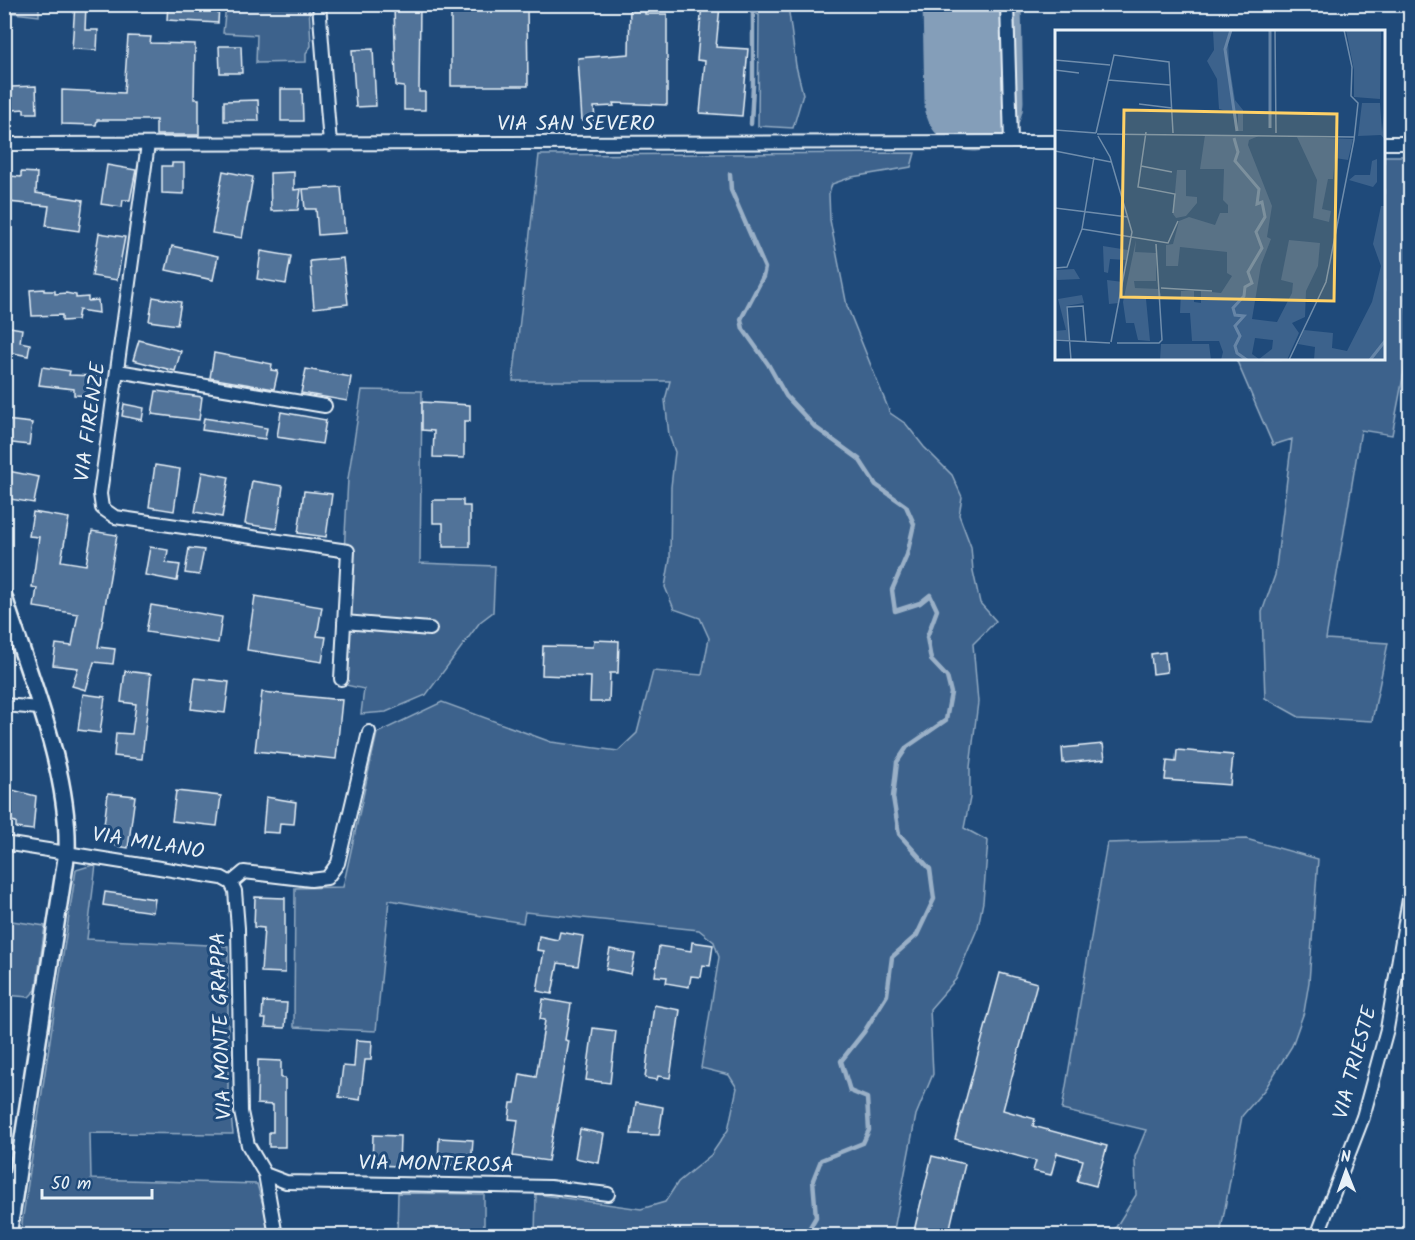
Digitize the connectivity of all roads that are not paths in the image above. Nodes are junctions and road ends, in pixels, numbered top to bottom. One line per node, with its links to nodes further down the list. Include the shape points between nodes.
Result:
1 (319, 4): 9 (street)
2 (1007, 4): 3 (street)
3 (1011, 141): 4 (street, VIA SAN SEVERO); 9 (street, VIA SAN SEVERO)
4 (1055, 142)
5 (1385, 143): 6 (street)
6 (1410, 143)
7 (4, 144): 8 (street, VIA SAN SEVERO)
8 (148, 144): 9 (street, VIA SAN SEVERO); 10 (street, VIA FIRENZE)
9 (330, 144)
10 (118, 371): 11 (street); 13 (street, VIA FIRENZE, via 100,494 102,508 115,517 348,551)
11 (325, 406)
12 (4, 597): 17 (street, VIA MILANO)
13 (344, 622): 14 (street); 15 (street)
14 (430, 629)
15 (341, 679)
16 (4, 705): 17 (street)
17 (39, 708): 20 (street, VIA MILANO, via 66,808)
18 (369, 732): 21 (street, via 338,863 327,878 311,880 244,872)
19 (4, 843): 20 (street)
20 (67, 852): 21 (street, VIA MILANO, via 222,878); 25 (street)
21 (231, 883): 23 (street, VIA MONTE GRAPPA, via 238,928 241,1112 248,1145)
22 (1410, 894): 27 (street, VIA TRIESTE, via 1387,1029 1364,1117)
23 (265, 1174): 24 (street, VIA MONTEROSA, via 295,1183 550,1187); 26 (street, VIA MONTE GRAPPA)
24 (608, 1194)
25 (8, 1236)
26 (276, 1236)
27 (1317, 1236)

